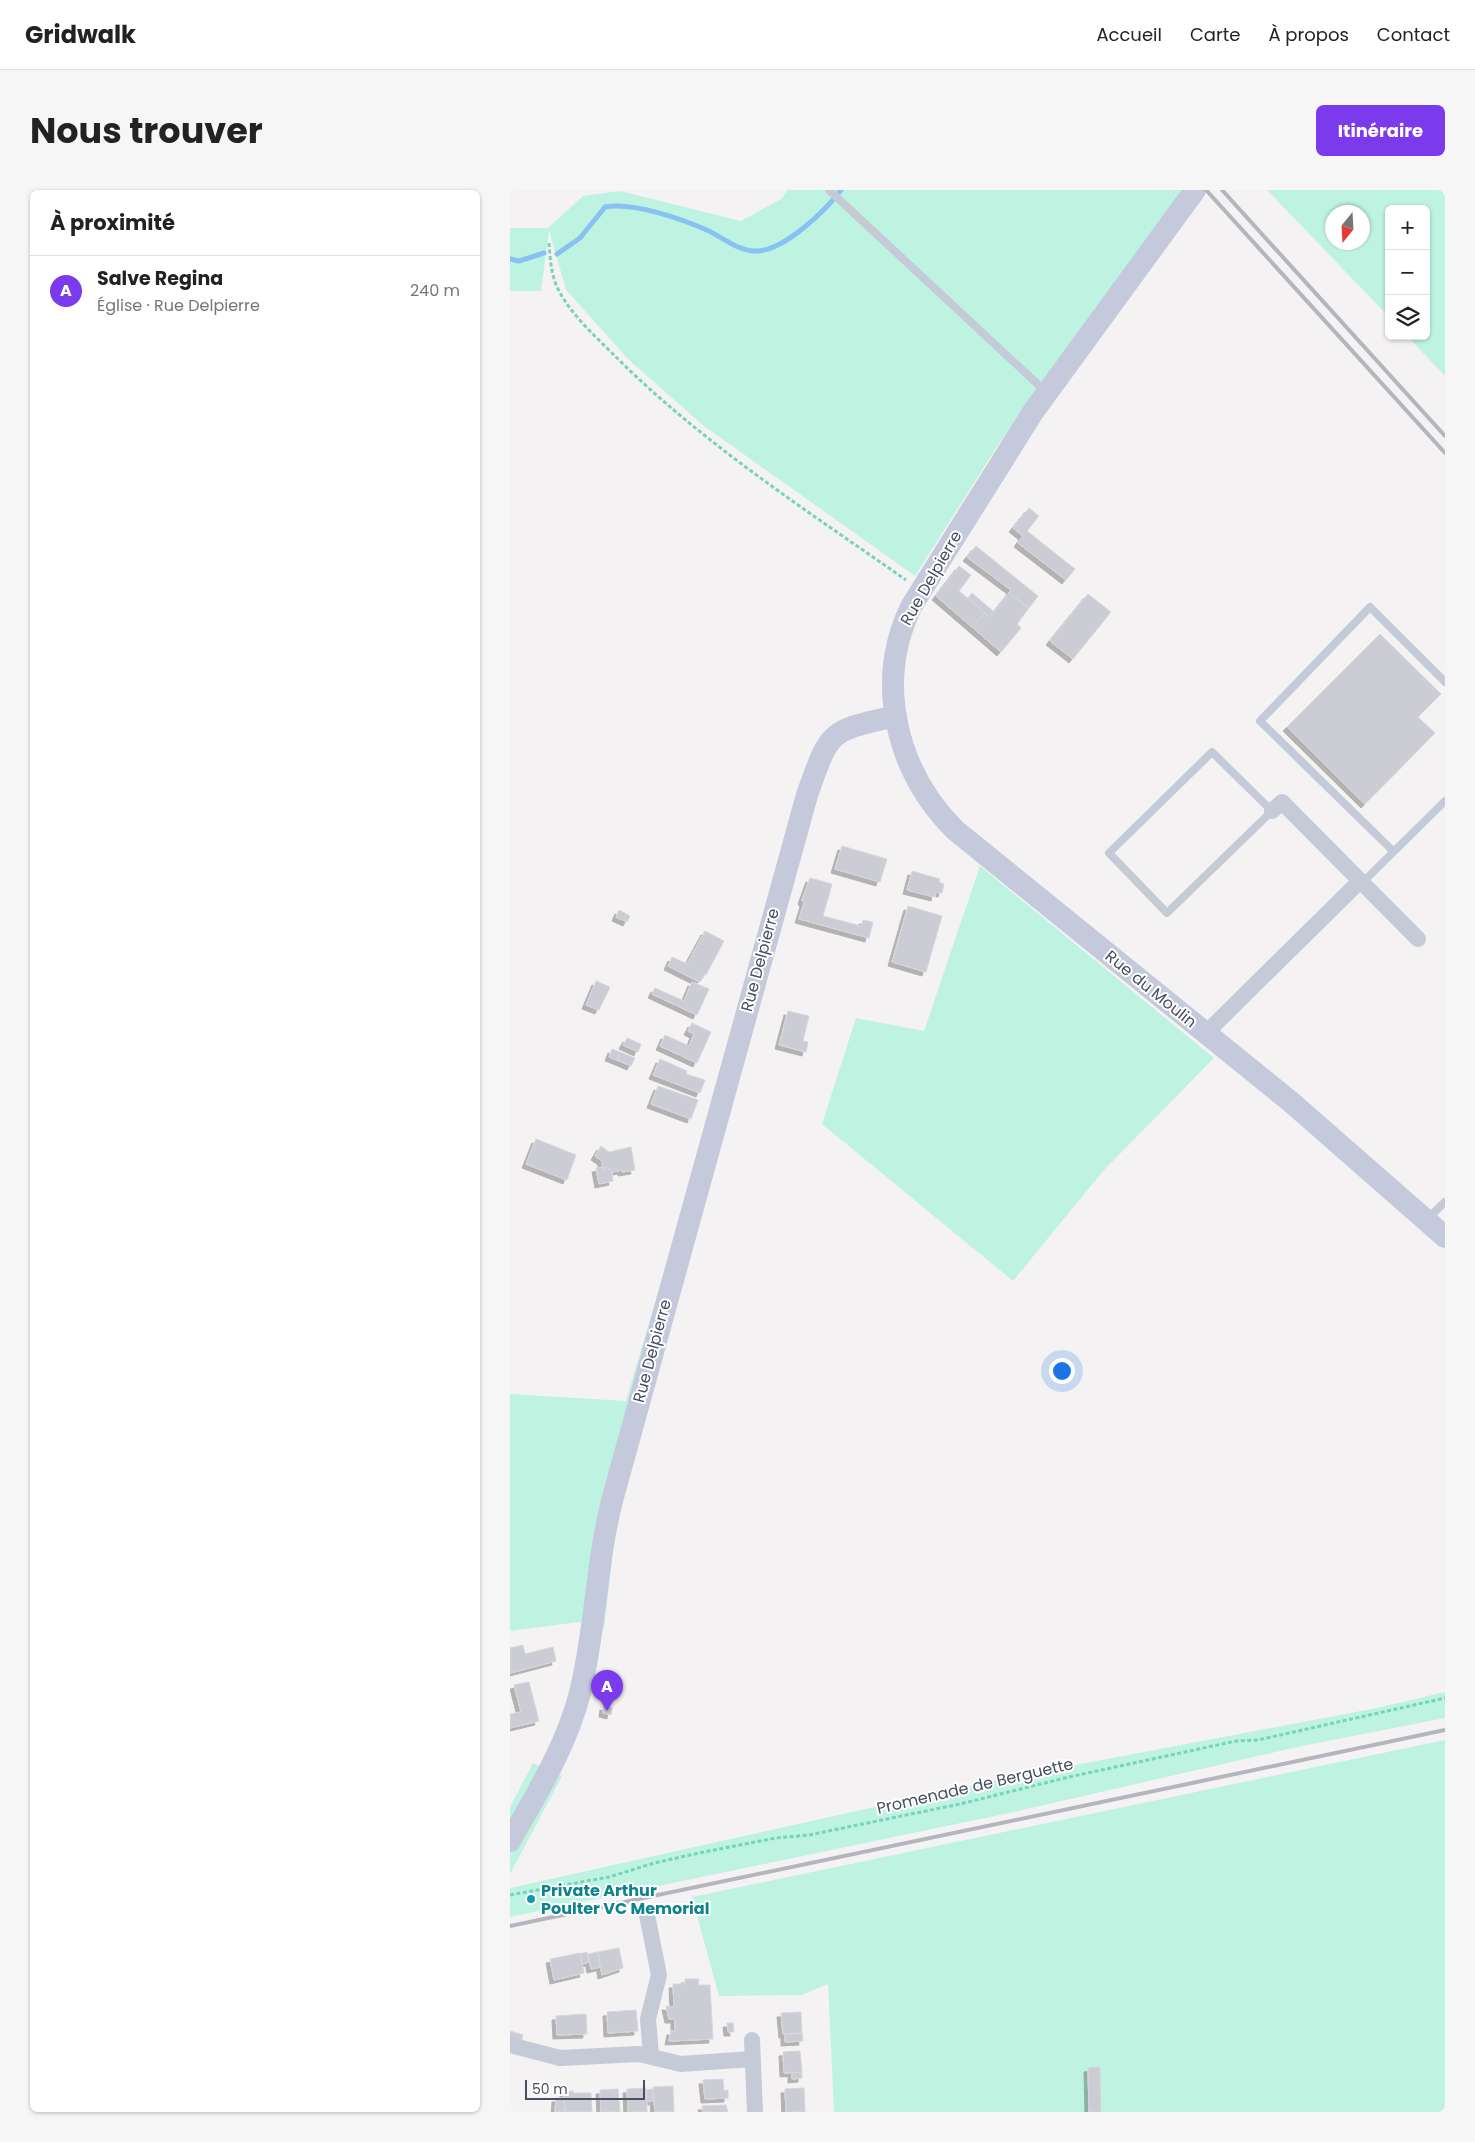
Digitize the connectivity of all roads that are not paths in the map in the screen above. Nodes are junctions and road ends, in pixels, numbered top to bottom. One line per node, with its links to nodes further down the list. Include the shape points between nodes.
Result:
1 (828, 190): 3 (lane)
2 (1195, 190): 3 (street, Rue Delpierre)
3 (1047, 392): 5 (street, Rue Delpierre, via 1020,430 904,622 895,653)
4 (1445, 682): 8 (lane, via 1370,607 1260,721)
5 (896, 716): 11 (street, Rue du Moulin, via 908,762 927,796 949,824); 15 (street, Rue Delpierre, via 850,726 834,736 820,758 807,795 612,1497 576,1706 560,1750)
6 (1445, 801): 8 (lane)
7 (1272, 812): 7 (lane, via 1167,913 1109,853 1212,752); 9 (street, via 1282,802)
8 (1393, 851): 9 (lane)
9 (1361, 882): 10 (street); 11 (street)
10 (1418, 939)
11 (1206, 1033): 13 (street, Rue du Moulin)
12 (1445, 1202): 13 (lane)
13 (1427, 1220): 14 (street, Rue du Moulin)
14 (1445, 1236)
15 (510, 1841)
16 (647, 1915): 19 (street, via 659,1975 648,2019)
17 (752, 2040): 20 (street)
18 (510, 2045): 19 (street, via 560,2058)
19 (651, 2056): 20 (street, via 677,2063)
20 (752, 2060): 21 (street)
21 (756, 2112)

